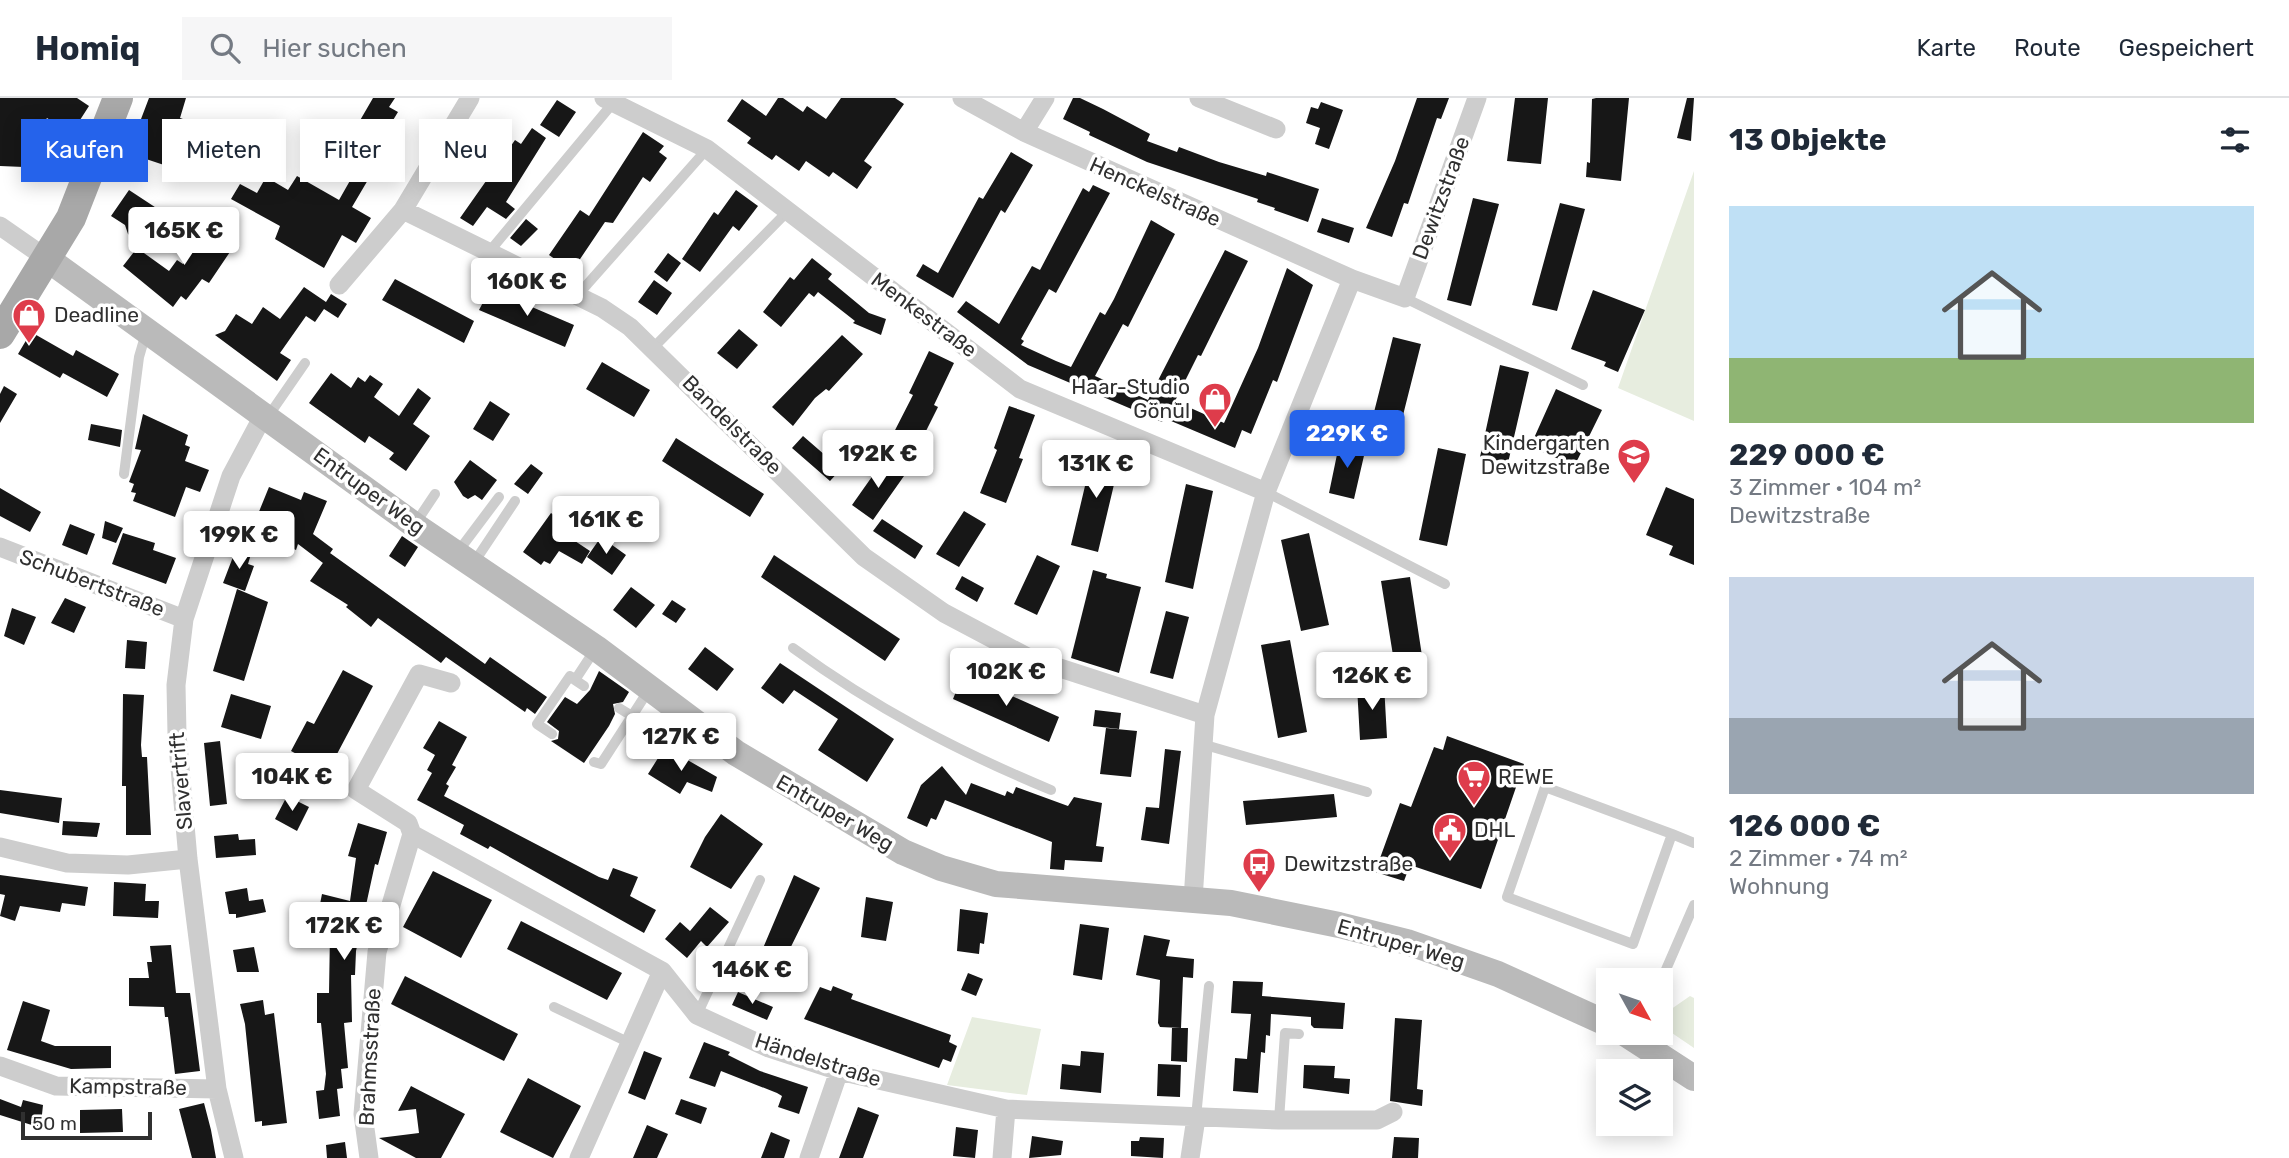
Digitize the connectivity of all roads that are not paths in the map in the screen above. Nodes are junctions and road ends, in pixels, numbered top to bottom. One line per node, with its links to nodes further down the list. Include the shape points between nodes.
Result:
1 (118, 98): 15 (main road, via 71,218)
2 (470, 98): 11 (street)
3 (962, 98): 9 (street, Henckelstraße)
4 (1045, 98): 9 (street)
5 (1199, 98): 8 (street)
6 (1477, 98): 19 (street, Dewitzstraße)
7 (609, 100): 10 (street, Menkestraße); 14 (lane)
8 (1276, 130)
9 (1024, 132): 16 (street, Henckelstraße)
10 (707, 149): 12 (street, Menkestraße); 18 (lane)
11 (403, 210): 14 (street, Bandelstraße); 17 (street)
12 (788, 211): 22 (lane); 27 (street, Menkestraße, via 1020,388)
13 (0, 226): 15 (street, Entruper Weg)
14 (489, 252): 18 (street, Bandelstraße)
15 (46, 258): 20 (main road, Entruper Weg); 21 (main road)
16 (1352, 279): 19 (street); 27 (street)
17 (339, 285)
18 (576, 297): 22 (street, Bandelstraße, via 602,308)
19 (1405, 298): 24 (lane)
20 (146, 331): 25 (main road, Entruper Weg); 26 (lane)
21 (0, 334)
22 (654, 347): 41 (street, Bandelstraße, via 864,557 944,613 1029,658)
23 (304, 363): 25 (lane)
24 (1583, 385)
25 (265, 417): 31 (main road, Entruper Weg); 35 (street, Slavertrift, via 232,476)
26 (124, 474)
27 (1266, 492): 34 (lane); 41 (street)
28 (435, 494): 31 (lane)
29 (499, 497): 33 (lane)
30 (515, 501): 33 (lane)
31 (415, 524): 33 (main road, Entruper Weg)
32 (0, 547): 35 (street, Schubertstraße)
33 (465, 559): 36 (main road, Entruper Weg)
34 (1446, 584)
35 (184, 619): 52 (street, Slavertrift, via 176,697)
36 (596, 648): 39 (main road, Entruper Weg); 43 (lane, via 579,683 570,676 537,724)
37 (793, 648): 46 (lane, via 886,711 971,757)
38 (451, 683): 49 (street, Händelstraße, via 419,674 356,790 408,823)
39 (651, 687): 42 (lane); 54 (main road, Entruper Weg, via 769,775 903,852 941,868 996,884)
40 (619, 708): 42 (lane)
41 (1205, 715): 44 (street)
42 (632, 716): 45 (lane, via 601,764)
43 (552, 734)
44 (1202, 744): 47 (lane); 54 (street)
45 (594, 762)
46 (1051, 790)
47 (1367, 792)
48 (1672, 834): 48 (lane, via 1545,787 1507,897 1633,944); 50 (lane)
49 (412, 835): 57 (street, Händelstraße); 74 (street, Brahmsstraße, via 377,952 363,1114)
50 (1694, 843)
51 (0, 847): 52 (street, via 67,863 128,865)
52 (188, 859): 68 (street, Slavertrift)
53 (760, 880): 60 (lane)
54 (1193, 900): 61 (main road, Entruper Weg, via 1271,911 1406,942 1528,986)
55 (1694, 905): 56 (lane)
56 (1665, 968)
57 (662, 971): 60 (street, Händelstraße); 63 (street)
58 (1209, 986): 71 (lane)
59 (554, 1007): 63 (lane)
60 (697, 1015): 66 (street, Händelstraße, via 769,1048)
61 (1596, 1018)
62 (1299, 1034): 72 (lane, via 1285,1033)
63 (630, 1043): 75 (street)
64 (1646, 1045): 67 (main road)
65 (0, 1066): 68 (street, Kampstraße, via 56,1086)
66 (839, 1071): 69 (street, Händelstraße); 76 (street)
67 (1694, 1078)
68 (217, 1089): 73 (street, Slavertrift)
69 (1006, 1109): 71 (street, Händelstraße); 77 (street)
70 (1393, 1112): 72 (street, Händelstraße, via 1377,1120)
71 (1196, 1118): 72 (street, Händelstraße); 78 (street)
72 (1279, 1120)
73 (234, 1158)
74 (369, 1158)
75 (579, 1158)
76 (809, 1158)
77 (1002, 1158)
78 (1191, 1158)

